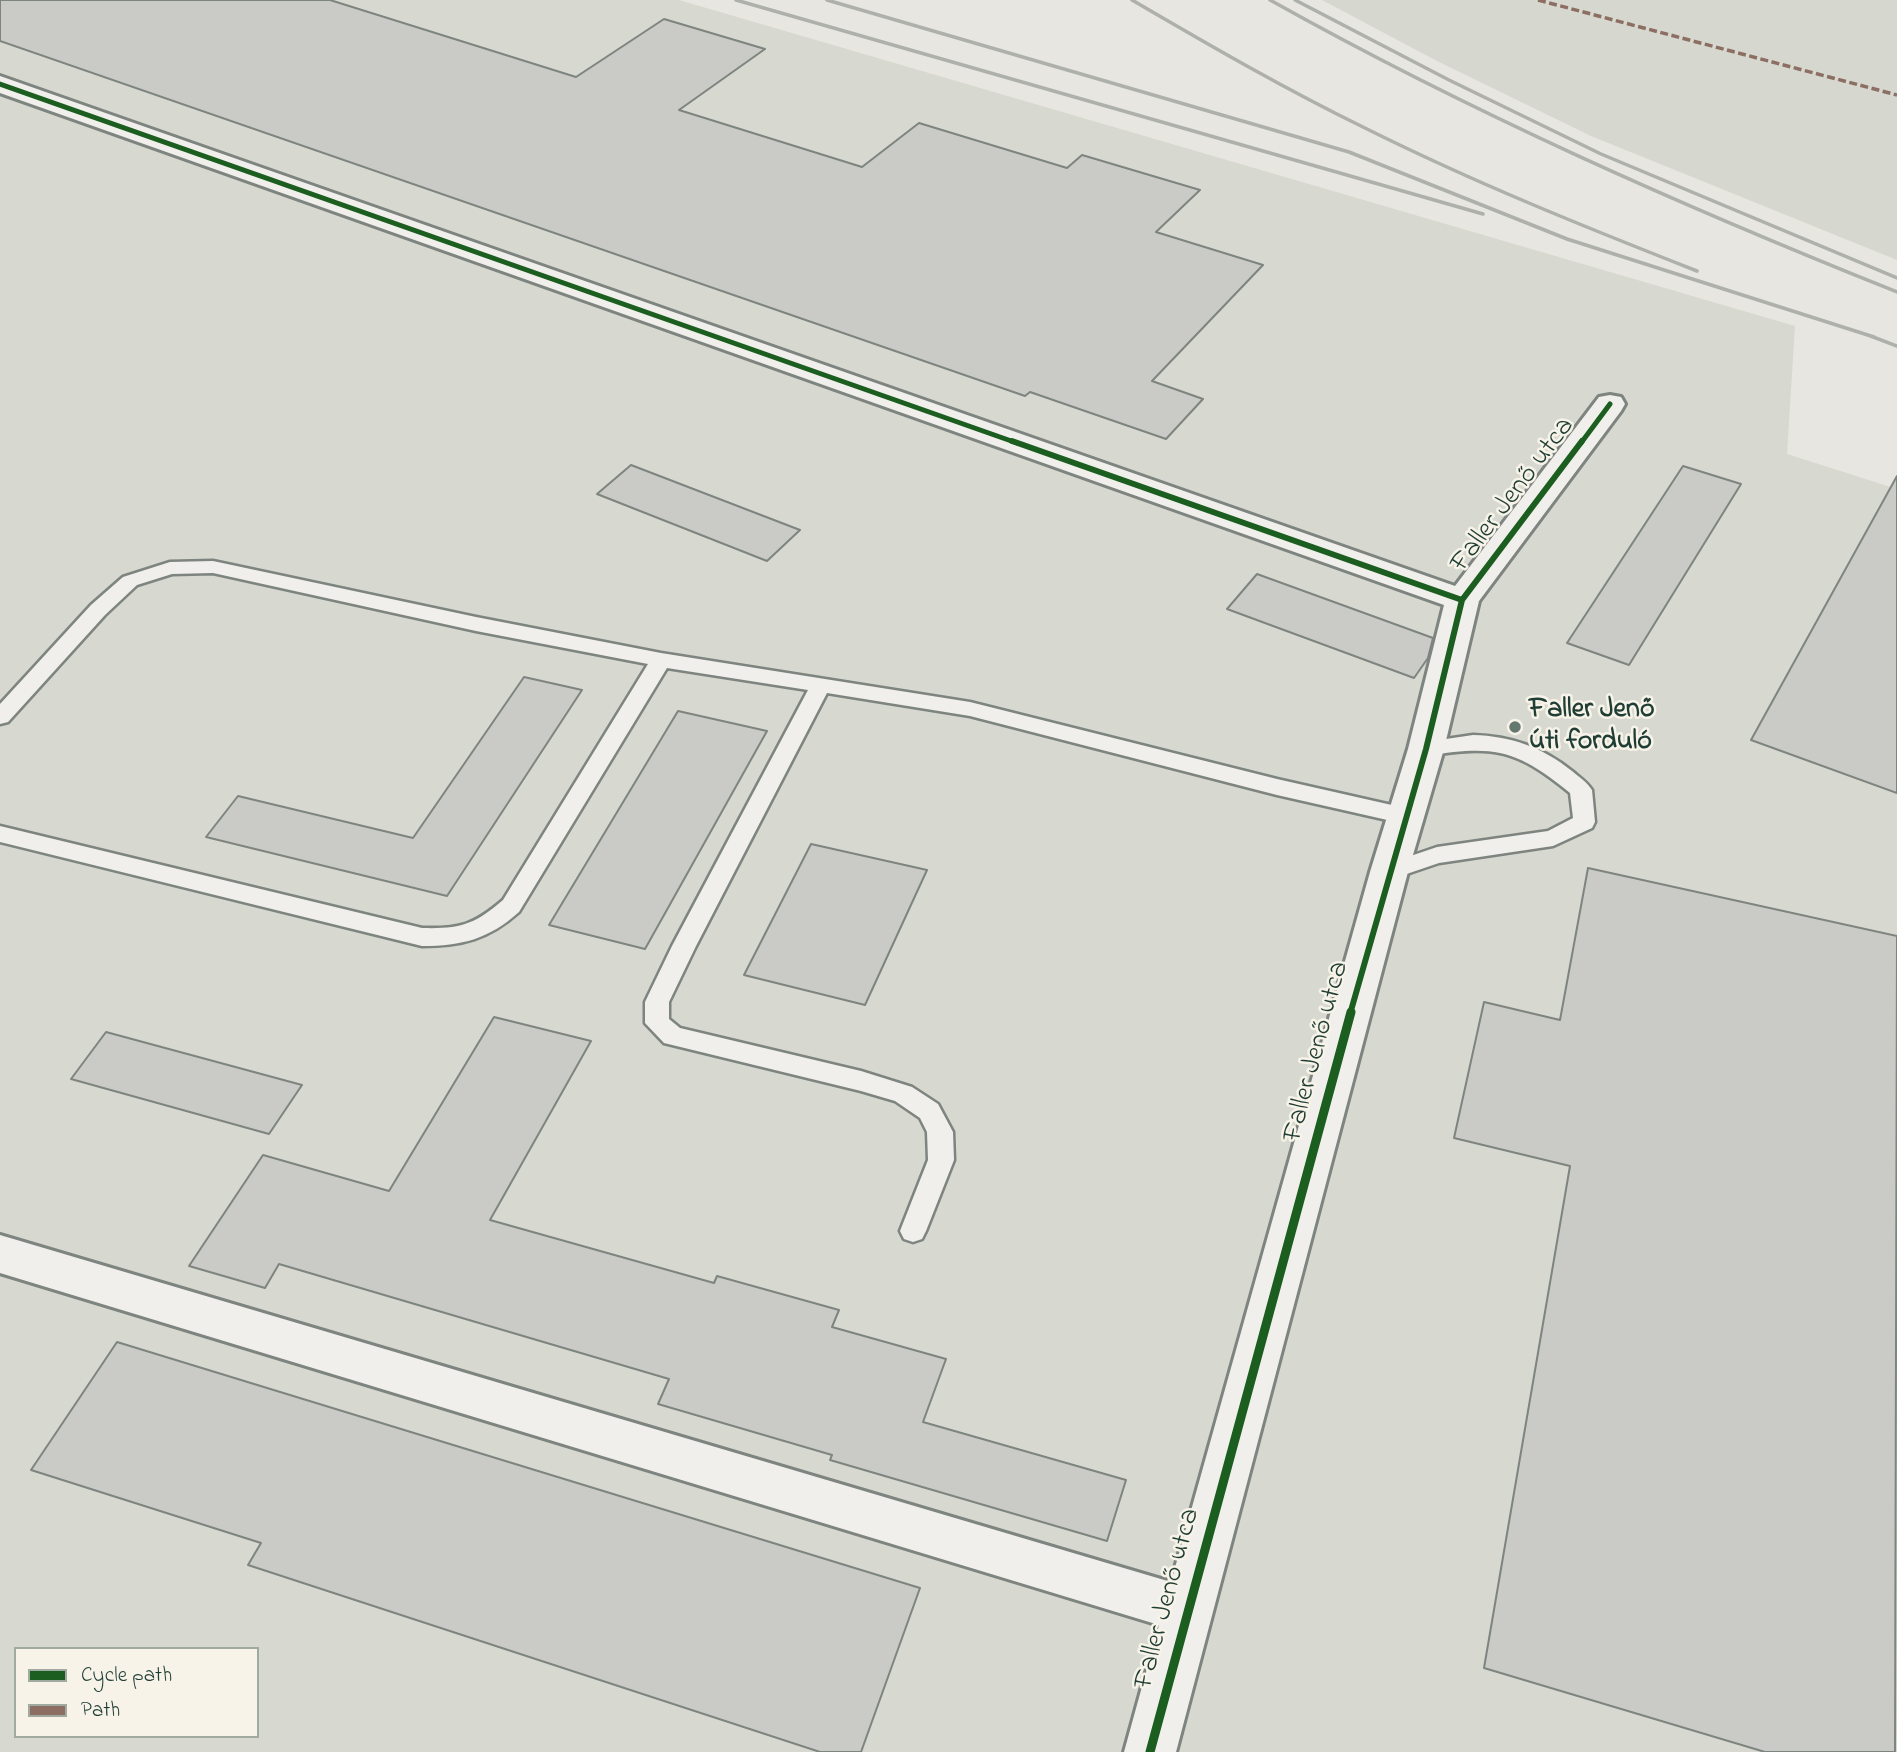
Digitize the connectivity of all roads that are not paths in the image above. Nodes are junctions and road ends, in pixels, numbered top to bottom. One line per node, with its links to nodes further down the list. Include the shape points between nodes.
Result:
1 (0, 84): 3 (street)
2 (1610, 404): 3 (street, Faller Jenő utca)
3 (1462, 600): 7 (street, Faller Jenő utca)
4 (662, 660): 5 (lane); 6 (lane, via 213,567 170,568 130,581); 9 (lane, via 511,906 488,927 457,937 422,937)
5 (821, 685): 8 (lane, via 970,709); 11 (lane, via 684,946 657,1002 657,1023 673,1036 903,1094 929,1111 940,1132 941,1160)
6 (0, 717)
7 (1426, 749): 8 (street, Faller Jenő utca); 10 (lane, via 1471,741 1516,746 1548,762 1581,790 1584,822 1553,838 1437,855)
8 (1405, 816): 10 (street, Faller Jenő utca)
9 (0, 834)
10 (1390, 872): 13 (street, Faller Jenő utca)
11 (913, 1231)
12 (0, 1254): 13 (street)
13 (1187, 1610): 14 (street, Faller Jenő utca)
14 (1150, 1752)

